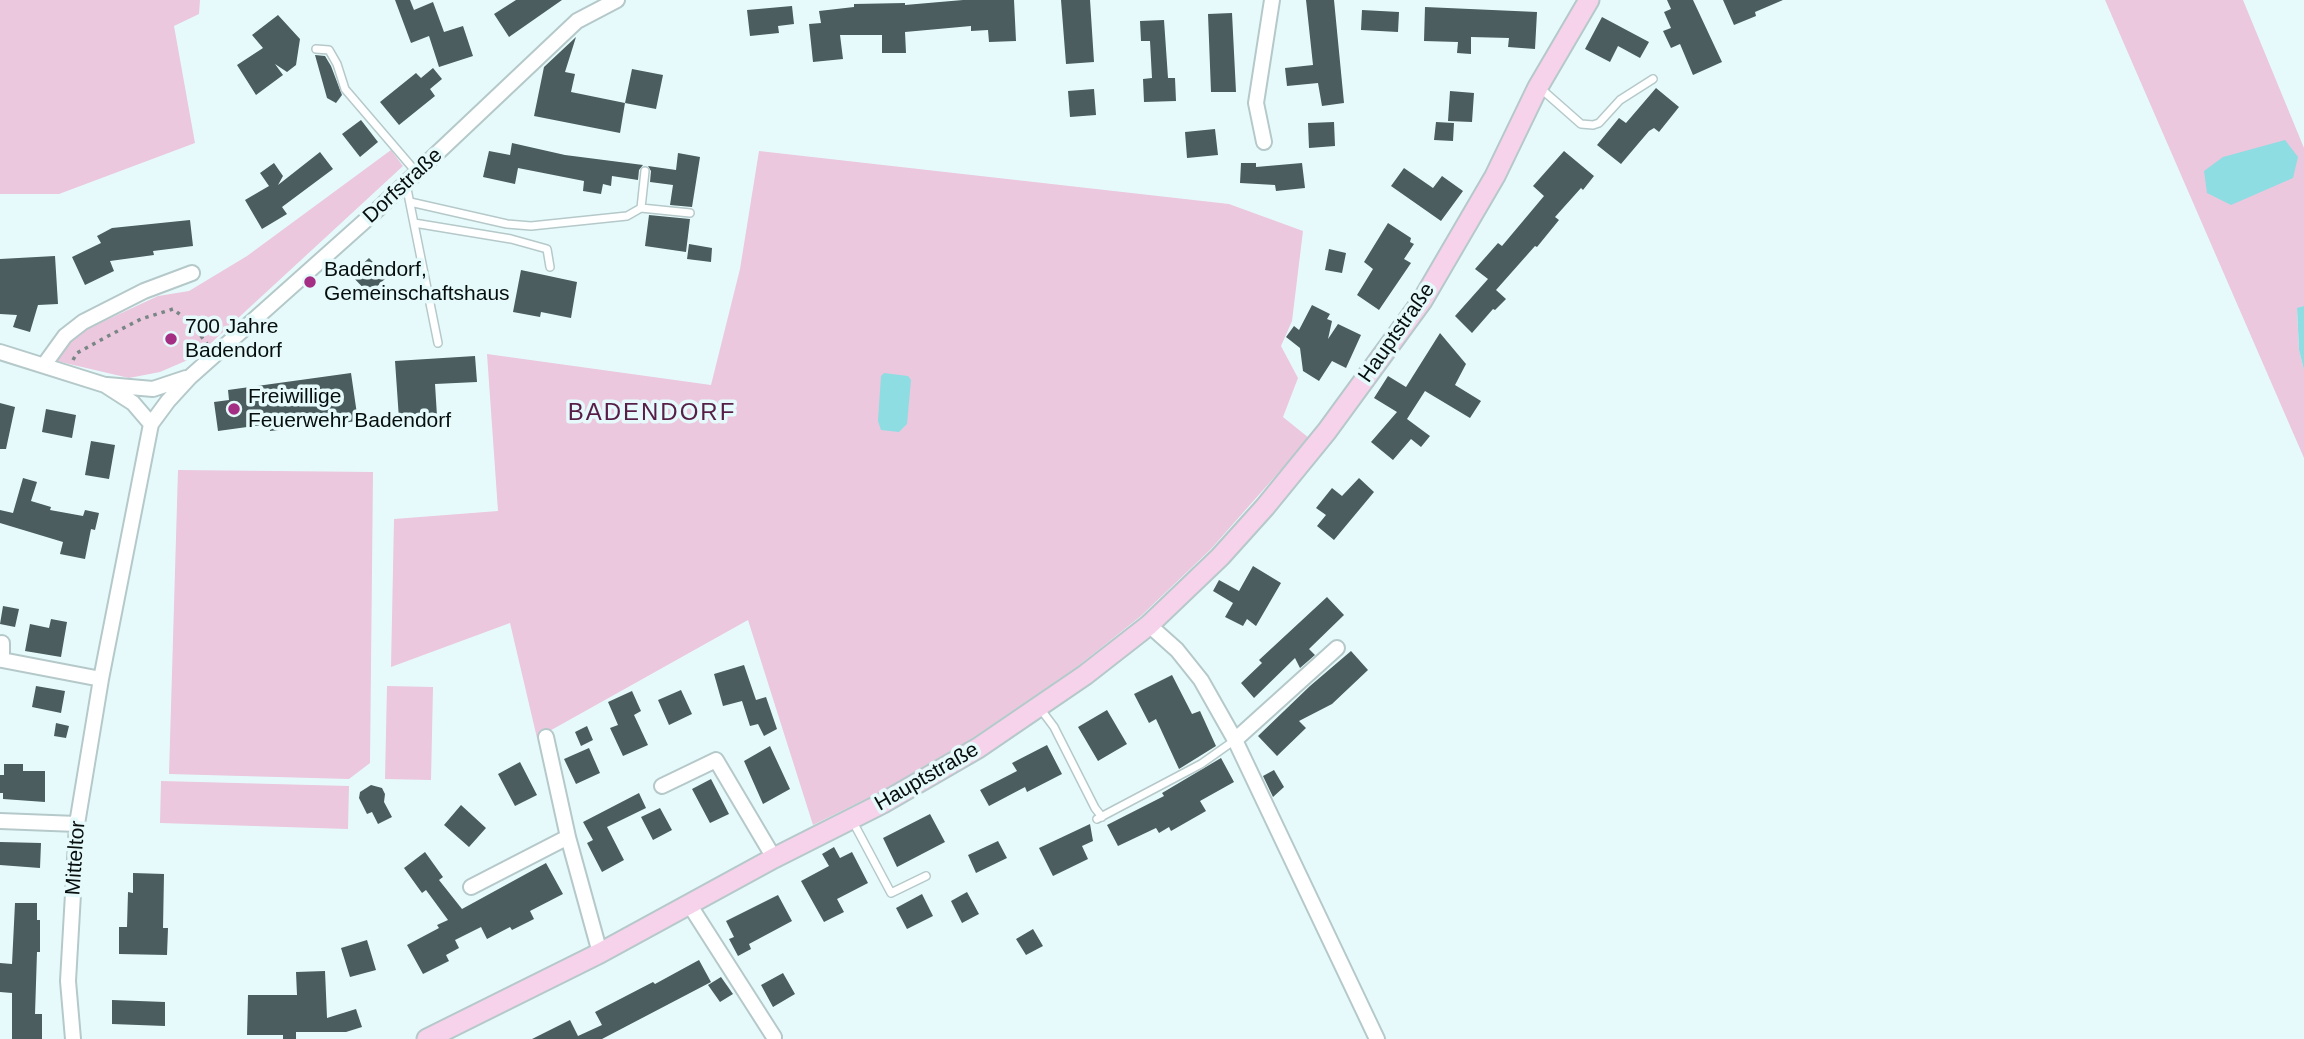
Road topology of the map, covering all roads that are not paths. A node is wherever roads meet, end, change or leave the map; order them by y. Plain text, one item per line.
1 (617, 0) edge
2 (1272, 0) edge
3 (1589, 0) edge
4 (316, 49) dead end
5 (1653, 79) dead end
6 (1538, 87) junction
7 (1264, 142) dead end
8 (645, 172) dead end
9 (412, 178) junction
10 (410, 202) junction
11 (641, 208) junction
12 (690, 213) dead end
13 (414, 223) junction
14 (550, 267) dead end
15 (192, 273) dead end
16 (438, 343) dead end
17 (0, 352) edge
18 (44, 365) junction
19 (190, 377) junction
20 (105, 385) junction
21 (151, 424) junction
22 (1149, 625) junction
23 (2, 643) edge
24 (1337, 648) dead end
25 (101, 679) junction
26 (1039, 706) junction
27 (546, 737) dead end
28 (1235, 740) junction
29 (662, 786) dead end
30 (852, 820) junction
31 (0, 821) edge
32 (77, 824) junction
33 (568, 837) junction
34 (774, 858) junction
35 (926, 876) dead end
36 (471, 887) dead end
37 (689, 904) junction
38 (600, 953) junction
39 (774, 1037) dead end
40 (73, 1039) edge
41 (427, 1039) edge
42 (1377, 1039) edge

1 - 9 street, Dorfstraße
2 - 7 street
3 - 6 main road, Hauptstraße
4 - 9 lane
5 - 6 lane
6 - 22 main road, Hauptstraße
8 - 11 lane
9 - 10 lane
9 - 19 street, Dorfstraße
10 - 11 lane
10 - 13 lane
11 - 12 lane
13 - 14 lane
13 - 16 lane
15 - 18 street
17 - 18 street, Dorfstraße
18 - 20 street, Dorfstraße
19 - 20 street, Dorfstraße
19 - 21 street, Dorfstraße
20 - 21 street, Dorfstraße
21 - 25 street, Mitteltor
22 - 26 main road, Hauptstraße
22 - 28 street
23 - 25 street
24 - 28 street
25 - 32 street, Mitteltor
26 - 28 lane
26 - 30 main road, Hauptstraße
27 - 33 street
28 - 42 street
29 - 34 street
30 - 34 main road, Hauptstraße
30 - 35 lane
31 - 32 street
32 - 40 street, Mitteltor
33 - 36 street
33 - 38 street
34 - 37 main road, Hauptstraße
37 - 38 main road, Hauptstraße
37 - 39 street
38 - 41 main road, Hauptstraße

